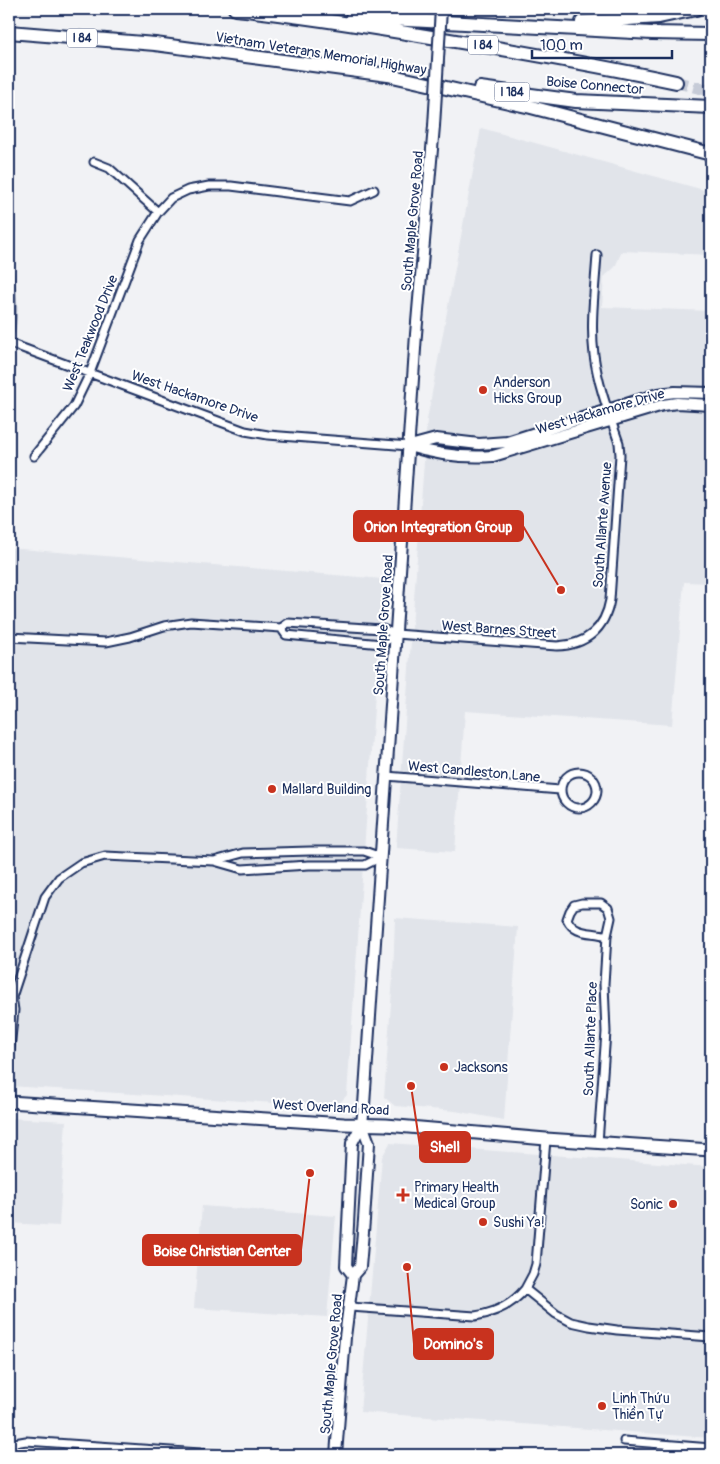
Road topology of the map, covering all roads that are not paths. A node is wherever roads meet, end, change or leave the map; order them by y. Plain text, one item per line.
1 (235, 9) edge
2 (441, 9) edge
3 (696, 9) edge
4 (289, 14) junction
5 (533, 26) junction
6 (9, 32) edge
7 (711, 34) edge
8 (388, 75) junction
9 (676, 82) tunnel mouth
10 (711, 107) edge
11 (711, 154) edge
12 (94, 162) dead end
13 (374, 190) dead end
14 (158, 212) junction
15 (597, 255) dead end
16 (9, 343) edge
17 (90, 373) junction
18 (711, 394) edge
19 (711, 405) edge
20 (608, 409) junction
21 (611, 420) junction
22 (409, 446) junction
23 (34, 456) dead end
24 (281, 628) junction
25 (597, 630) joint
26 (396, 634) junction
27 (9, 637) edge
28 (386, 776) junction
29 (560, 790) junction
30 (381, 857) junction
31 (214, 861) junction
32 (607, 936) junction
33 (10, 999) edge
34 (9, 1058) edge
35 (9, 1102) edge
36 (362, 1124) junction
37 (546, 1139) junction
38 (598, 1143) junction
39 (711, 1150) edge
40 (353, 1275) junction
41 (525, 1289) junction
42 (350, 1307) junction
43 (711, 1337) edge
44 (624, 1441) dead end
45 (9, 1444) edge
46 (99, 1446) junction
47 (711, 1448) edge
48 (98, 1455) edge
49 (229, 1455) edge
50 (336, 1455) edge

1 - 4 highway, I 84
2 - 22 main road, South Maple Grove Road, bridge
3 - 5 highway
4 - 5 highway
4 - 9 highway, I 84
5 - 7 highway
6 - 8 highway, Vietnam Veterans Memorial Highway / I 84
8 - 10 highway, Boise Connector / I 184
8 - 11 highway, Vietnam Veterans Memorial Highway / I 84
12 - 14 street
13 - 14 street, West Teakwood Drive
14 - 17 street, West Teakwood Drive
15 - 20 street
16 - 17 street, West Hackamore Drive
17 - 22 street, West Hackamore Drive
17 - 23 street, West Teakwood Drive
18 - 20 main road, West Hackamore Drive
19 - 21 main road, West Hackamore Drive
20 - 21 street
20 - 22 main road, West Hackamore Drive
21 - 22 main road, West Hackamore Drive
21 - 25 street, South Allante Avenue
22 - 26 main road, South Maple Grove Road
24 - 26 street, West Barnes Street
24 - 26 street
24 - 27 street
25 - 26 street, West Barnes Street
26 - 28 main road, South Maple Grove Road
28 - 29 street, West Candleston Lane
28 - 30 main road, South Maple Grove Road
29 - 29 street
30 - 31 street
30 - 31 street
30 - 36 main road, South Maple Grove Road
31 - 33 street
32 - 32 street, South Allante Place
32 - 38 street, South Allante Place
33 - 34 street
35 - 36 main road, West Overland Road
36 - 37 main road, West Overland Road
36 - 40 main road, South Maple Grove Road
36 - 40 main road, South Maple Grove Road
37 - 38 main road, West Overland Road
37 - 41 street
38 - 39 main road, West Overland Road
40 - 42 main road, South Maple Grove Road
41 - 42 street
41 - 43 street
42 - 50 main road, South Maple Grove Road
44 - 47 street
45 - 46 street
46 - 48 street
46 - 49 street

